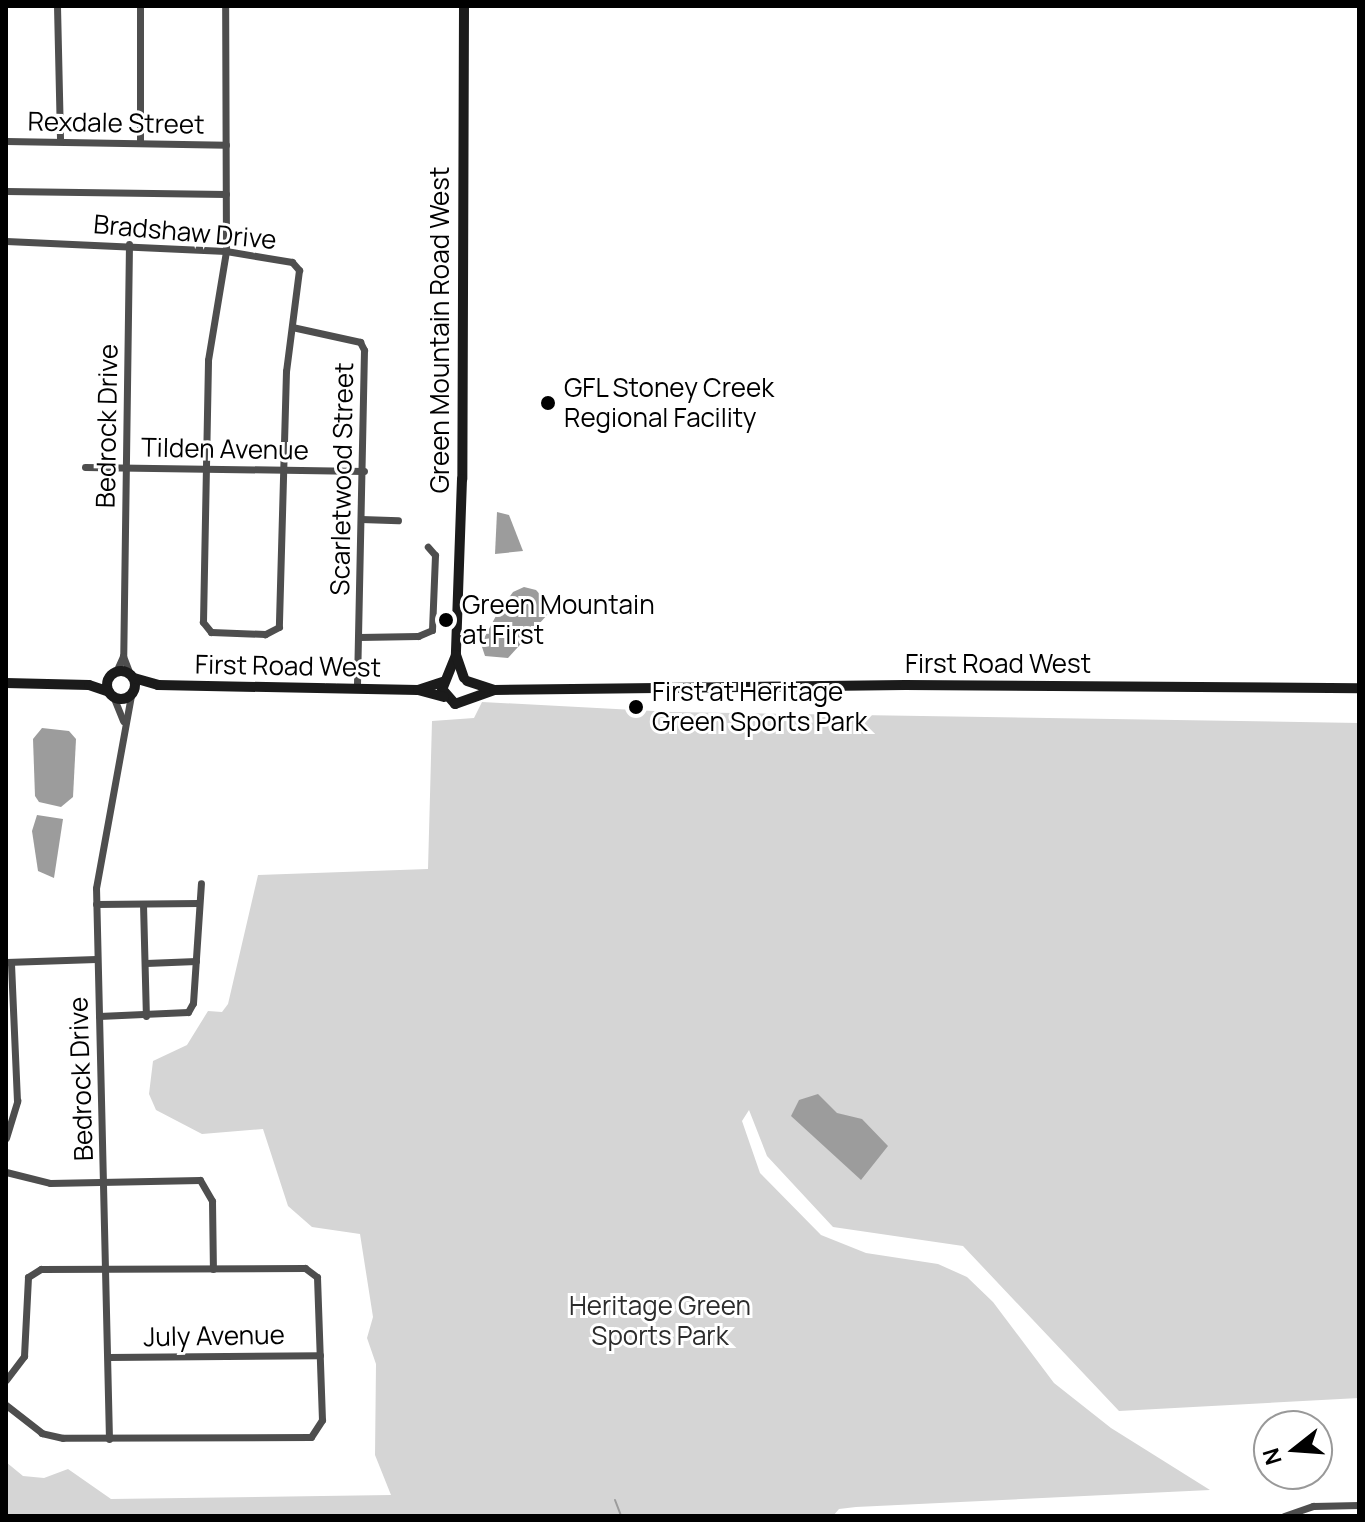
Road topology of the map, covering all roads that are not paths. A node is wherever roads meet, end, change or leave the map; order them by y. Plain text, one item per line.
1 (57, 6) edge
2 (140, 6) edge
3 (225, 6) edge
4 (464, 6) edge
5 (6, 141) edge
6 (60, 141) junction
7 (140, 142) junction
8 (226, 145) junction
9 (6, 191) edge
10 (226, 194) junction
11 (6, 241) edge
12 (129, 244) junction
13 (226, 251) junction
14 (292, 327) junction
15 (85, 467) dead end
16 (127, 468) junction
17 (204, 468) junction
18 (284, 469) junction
19 (364, 471) junction
20 (361, 519) junction
21 (398, 520) dead end
22 (428, 547) dead end
23 (359, 637) junction
24 (456, 655) junction
25 (123, 656) junction
26 (113, 675) junction
27 (132, 676) junction
28 (465, 679) junction
29 (446, 680) junction
30 (6, 683) edge
31 (89, 685) junction
32 (158, 685) junction
33 (1359, 688) edge
34 (357, 689) junction
35 (418, 690) junction
36 (494, 690) junction
37 (111, 694) junction
38 (132, 694) junction
39 (444, 697) junction
40 (466, 700) junction
41 (123, 721) junction
42 (201, 883) dead end
43 (199, 903) junction
44 (96, 904) junction
45 (143, 904) junction
46 (96, 959) junction
47 (196, 961) junction
48 (9, 962) edge
49 (146, 963) junction
50 (99, 1016) junction
51 (146, 1016) junction
52 (6, 1138) edge
53 (6, 1172) edge
54 (105, 1180) junction
55 (107, 1269) junction
56 (213, 1269) junction
57 (320, 1355) junction
58 (108, 1357) junction
59 (6, 1380) edge
60 (6, 1405) edge
61 (109, 1439) junction
62 (1359, 1505) edge
63 (1284, 1516) edge

1 - 6 street
2 - 7 street
3 - 8 street
4 - 24 street, Green Mountain Road West
5 - 6 street, Rexdale Street
6 - 7 street, Rexdale Street
7 - 8 street, Rexdale Street
8 - 10 street
9 - 10 street
10 - 13 street
11 - 12 street, Bradshaw Drive
12 - 13 street, Bradshaw Drive
12 - 16 street, Bedrock Drive
13 - 14 street, Bradshaw Drive
13 - 17 street
14 - 18 street, Bradshaw Drive
14 - 19 street, Scarletwood Street
15 - 16 street, Tilden Avenue
16 - 17 street, Tilden Avenue
16 - 25 street, Bedrock Drive
17 - 18 street, Tilden Avenue
17 - 18 street, Bradshaw Drive
18 - 19 street, Tilden Avenue
19 - 20 street, Scarletwood Street
20 - 21 street
20 - 23 street, Scarletwood Street
22 - 23 street
23 - 34 street, Scarletwood Street
24 - 28 street, Green Mountain Road West
24 - 29 street, Green Mountain Road West
25 - 26 street, Bedrock Drive
25 - 27 street, Bedrock Drive
26 - 27 street, First Road West
26 - 31 street, First Road West
26 - 37 street
27 - 32 street, First Road West
27 - 38 street
28 - 29 street, First Road West
28 - 36 street, First Road West
28 - 40 street
29 - 35 street, First Road West
29 - 39 street, Green Mountain Road West
30 - 31 street, First Road West
31 - 37 street, First Road West
32 - 34 street, First Road West
32 - 38 street, First Road West
33 - 36 street, First Road West
34 - 35 street, First Road West
35 - 39 street, First Road West
36 - 40 street, First Road West
37 - 38 street, First Road West
37 - 41 street, Bedrock Drive
38 - 41 street, Bedrock Drive
39 - 40 street, First Road West
41 - 44 street, Bedrock Drive
42 - 43 street
43 - 45 street
43 - 47 street
44 - 45 street
44 - 46 street, Bedrock Drive
45 - 49 street
46 - 48 street
46 - 50 street, Bedrock Drive
47 - 49 street
47 - 51 street
48 - 52 street
49 - 51 street
50 - 51 street
50 - 54 street, Bedrock Drive
53 - 54 street
54 - 55 street, Bedrock Drive
54 - 56 street
55 - 56 street
55 - 58 street, Bedrock Drive
55 - 59 street
56 - 57 street
57 - 58 street, July Avenue
57 - 61 street
58 - 61 street, Bedrock Drive
60 - 61 street
62 - 63 street

